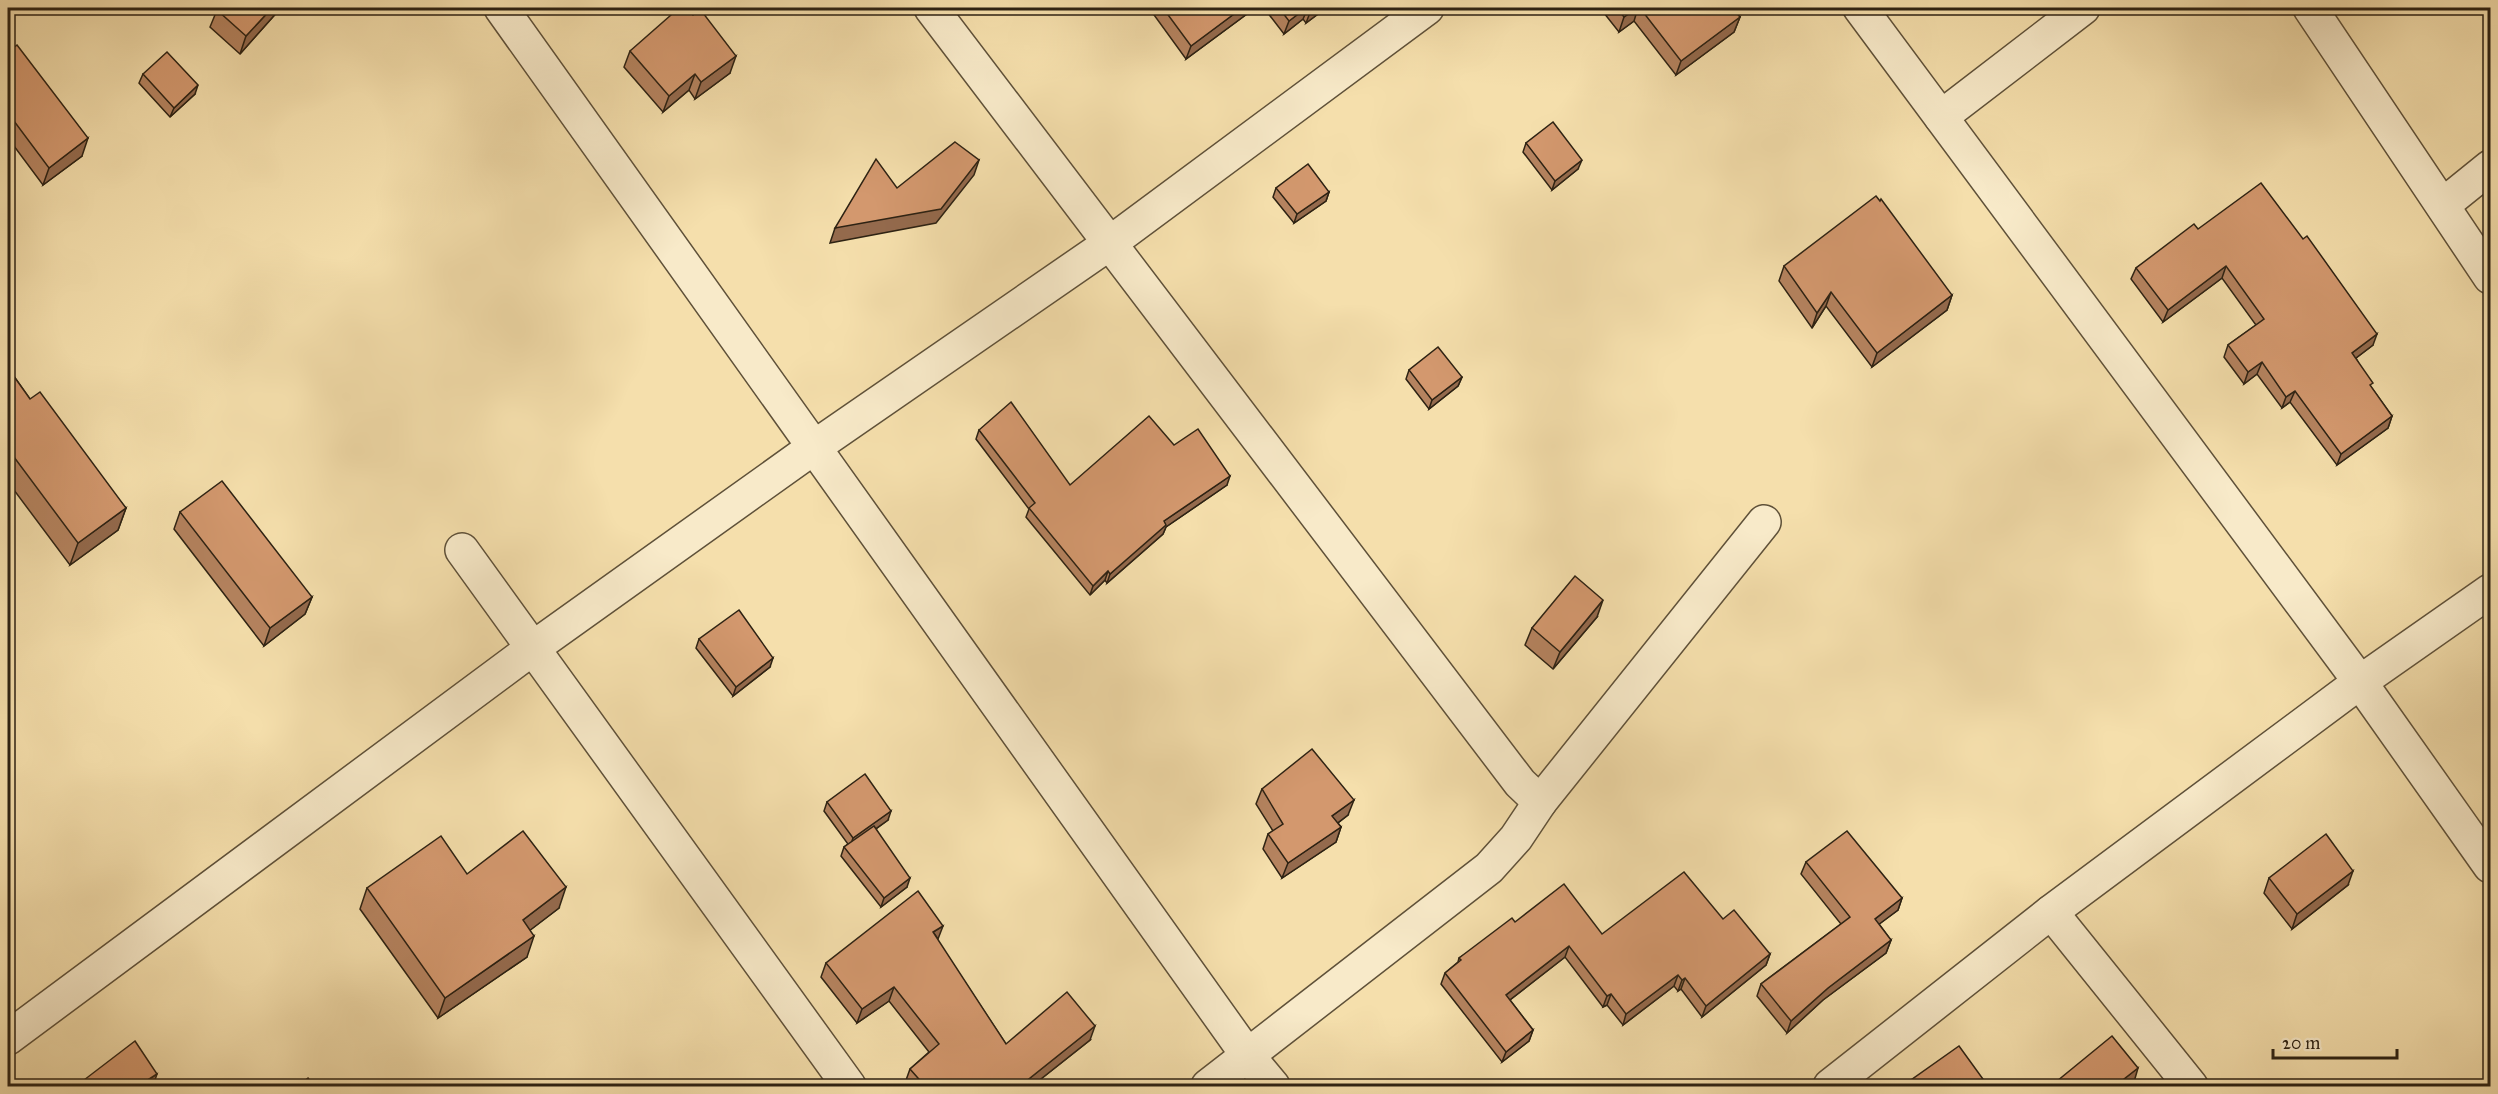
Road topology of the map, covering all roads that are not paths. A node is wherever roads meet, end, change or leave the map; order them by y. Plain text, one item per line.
1 (501, 8) edge
2 (931, 8) edge
3 (1427, 8) edge
4 (1860, 8) edge
5 (2083, 8) edge
6 (2310, 8) edge
7 (1941, 117) junction
8 (2490, 166) edge
9 (2443, 205) junction
10 (1110, 243) junction
11 (2490, 278) edge
12 (813, 448) junction
13 (1764, 522) dead end
14 (462, 550) dead end
15 (2490, 591) edge
16 (533, 648) junction
17 (2360, 682) junction
18 (1540, 802) junction
19 (2490, 866) edge
20 (2051, 912) junction
21 (8, 1038) edge
22 (1248, 1056) junction
23 (849, 1086) edge
24 (1208, 1086) edge
25 (1273, 1086) edge
26 (1830, 1086) edge
27 (2191, 1086) edge

1 - 12 street
2 - 10 street
3 - 10 street
4 - 7 street
5 - 7 street
6 - 9 street
7 - 17 street
8 - 9 street
9 - 11 street
10 - 12 street
10 - 18 street
12 - 16 street
12 - 22 street
13 - 18 street
14 - 16 street
15 - 17 street
16 - 21 street
16 - 23 street
17 - 19 street
17 - 20 street
18 - 22 street
20 - 26 street
20 - 27 street
22 - 24 street
22 - 25 street

